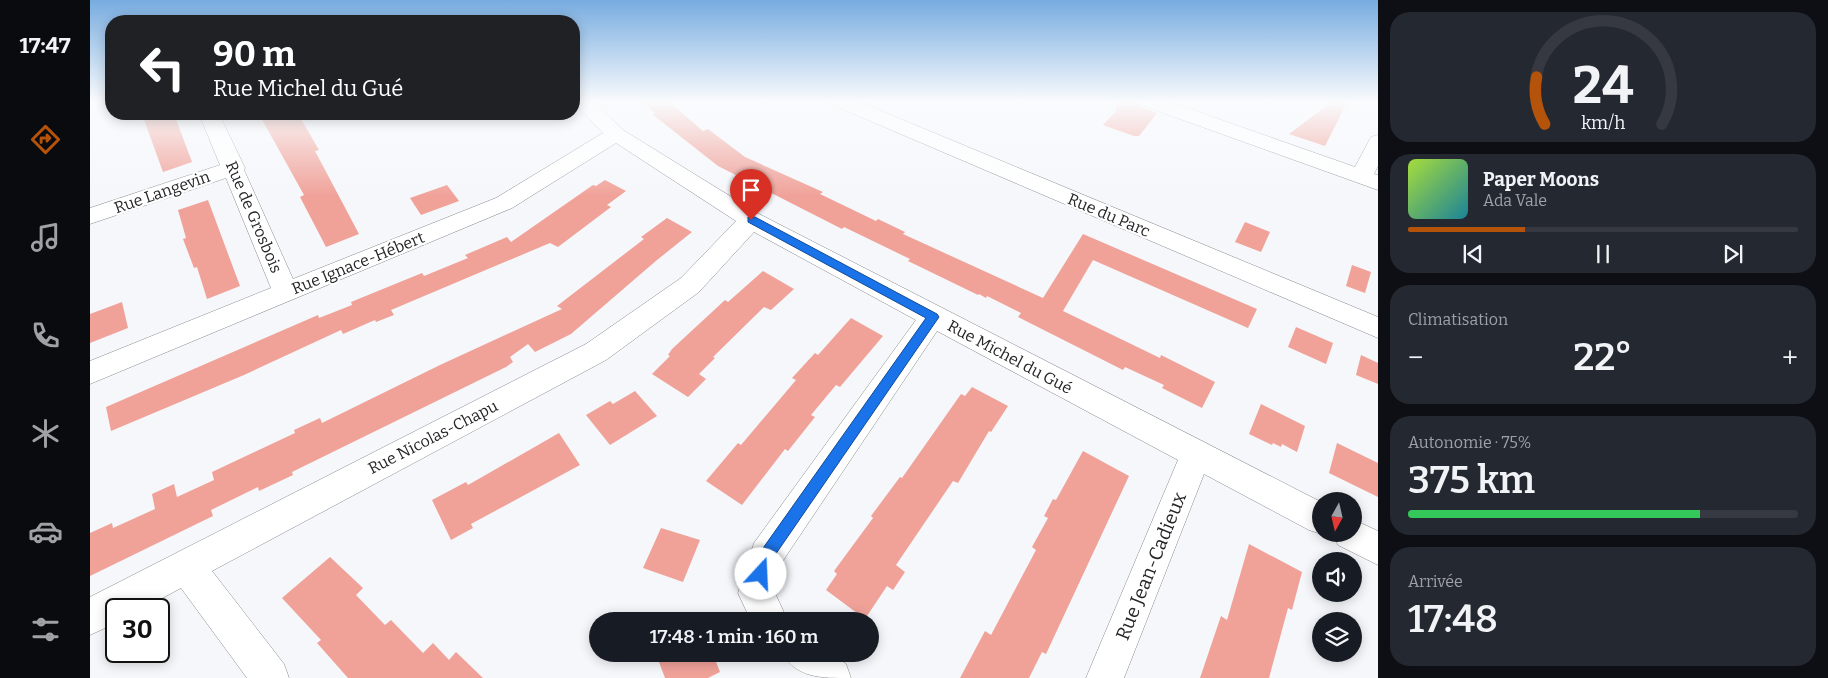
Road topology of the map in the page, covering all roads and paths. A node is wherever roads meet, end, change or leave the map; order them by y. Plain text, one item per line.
1 (218, 133) edge
2 (915, 133) edge
3 (1238, 133) edge
4 (616, 134) joint
5 (1378, 141) edge
6 (234, 168) junction
7 (1370, 180) edge
8 (90, 216) edge
9 (751, 220) junction
10 (286, 293) junction
11 (933, 317) junction
12 (1378, 328) edge
13 (90, 373) edge
14 (1196, 454) junction
15 (1312, 514) edge
16 (1362, 540) edge
17 (1378, 548) edge
18 (187, 567) junction
19 (766, 612) edge
20 (90, 618) edge
21 (812, 662) edge
22 (270, 678) edge
23 (832, 678) edge
24 (1105, 678) edge

1 - 6 street, Rue de Grosbois
2 - 12 street, Rue du Parc
3 - 7 street
4 - 9 street, Rue Michel du Gué
4 - 10 street, Rue Ignace-Hébert
5 - 7 street
6 - 8 street, Rue Langevin
6 - 10 street, Rue de Grosbois
9 - 11 street, Rue Michel du Gué
9 - 18 street, Rue Nicolas-Chapu
10 - 13 street, Rue Ignace-Hébert
11 - 14 street, Rue Michel du Gué
11 - 19 street
14 - 15 street, Rue Michel du Gué
14 - 24 street, Rue Jean-Cadieux
16 - 17 street
18 - 20 street, Rue Nicolas-Chapu
18 - 22 street
21 - 23 street

